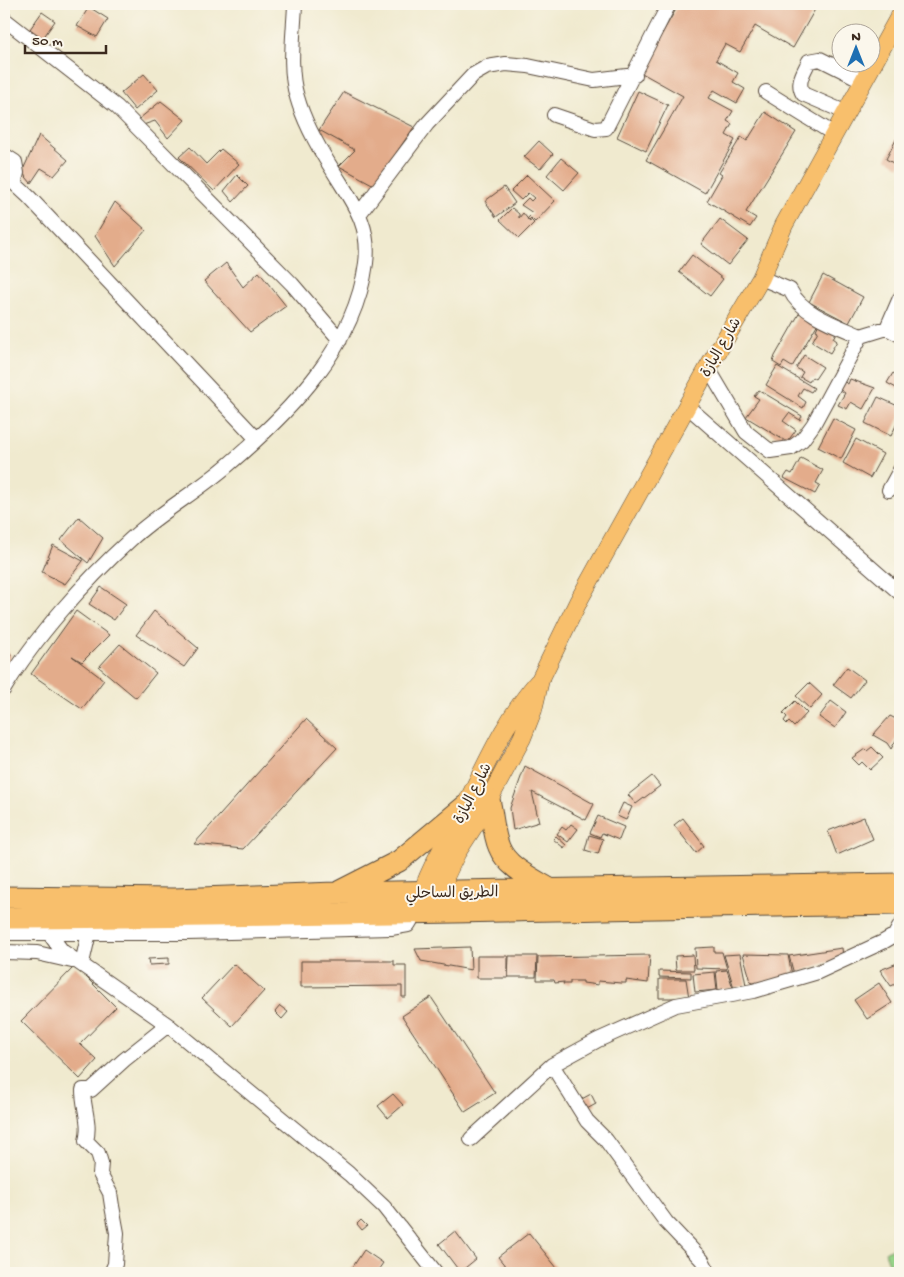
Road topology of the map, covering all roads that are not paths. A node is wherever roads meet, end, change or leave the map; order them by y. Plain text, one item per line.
1 (296, 4) edge
2 (669, 4) edge
3 (900, 15) edge
4 (4, 19) edge
5 (635, 75) junction
6 (864, 81) junction
7 (766, 92) dead end
8 (847, 113) junction
9 (554, 115) dead end
10 (834, 134) junction
11 (4, 155) edge
12 (360, 213) junction
13 (761, 278) junction
14 (900, 298) edge
15 (887, 328) junction
16 (900, 335) edge
17 (861, 336) junction
18 (340, 340) junction
19 (708, 368) junction
20 (687, 406) junction
21 (256, 438) junction
22 (900, 470) edge
23 (889, 490) dead end
24 (900, 593) edge
25 (540, 680) junction
26 (4, 689) edge
27 (490, 800) junction
28 (465, 806) junction
29 (900, 884) edge
30 (554, 891) junction
31 (335, 894) junction
32 (4, 897) edge
33 (429, 902) junction
34 (900, 904) edge
35 (4, 918) edge
36 (900, 926) edge
37 (4, 933) edge
38 (49, 933) junction
39 (89, 933) junction
40 (4, 952) edge
41 (82, 963) junction
42 (168, 1026) junction
43 (552, 1065) junction
44 (471, 1139) dead end
45 (111, 1273) edge
46 (436, 1273) edge
47 (709, 1273) edge

1 - 12 street
2 - 5 street
3 - 6 main road, شارع البازة
4 - 18 street
5 - 9 street
5 - 12 street
6 - 8 main road, شارع البازة
6 - 8 street
7 - 10 street
8 - 10 main road, شارع البازة
10 - 13 main road, شارع البازة
11 - 21 street
12 - 18 street
13 - 17 street
13 - 19 main road, شارع البازة
14 - 15 street
15 - 16 street
15 - 17 street
17 - 19 street
18 - 21 street
19 - 20 main road, شارع البازة
20 - 24 street
20 - 25 main road, شارع البازة
21 - 26 street
22 - 23 street
25 - 27 main road, شارع البازة
25 - 28 main road, شارع البازة
27 - 30 highway
27 - 33 main road, شارع البازة
28 - 31 highway
28 - 33 main road, شارع البازة
29 - 30 highway, الطريق الساحلي
30 - 33 highway, الطريق الساحلي
31 - 32 highway, الطريق الساحلي
31 - 33 highway, الطريق الساحلي
33 - 34 highway, الطريق الساحلي
33 - 35 highway, الطريق الساحلي
33 - 39 street
36 - 43 street
37 - 38 street
38 - 39 street
38 - 41 street
39 - 41 street
40 - 41 street
41 - 42 street
42 - 45 street
42 - 46 street
43 - 44 street
43 - 47 street

